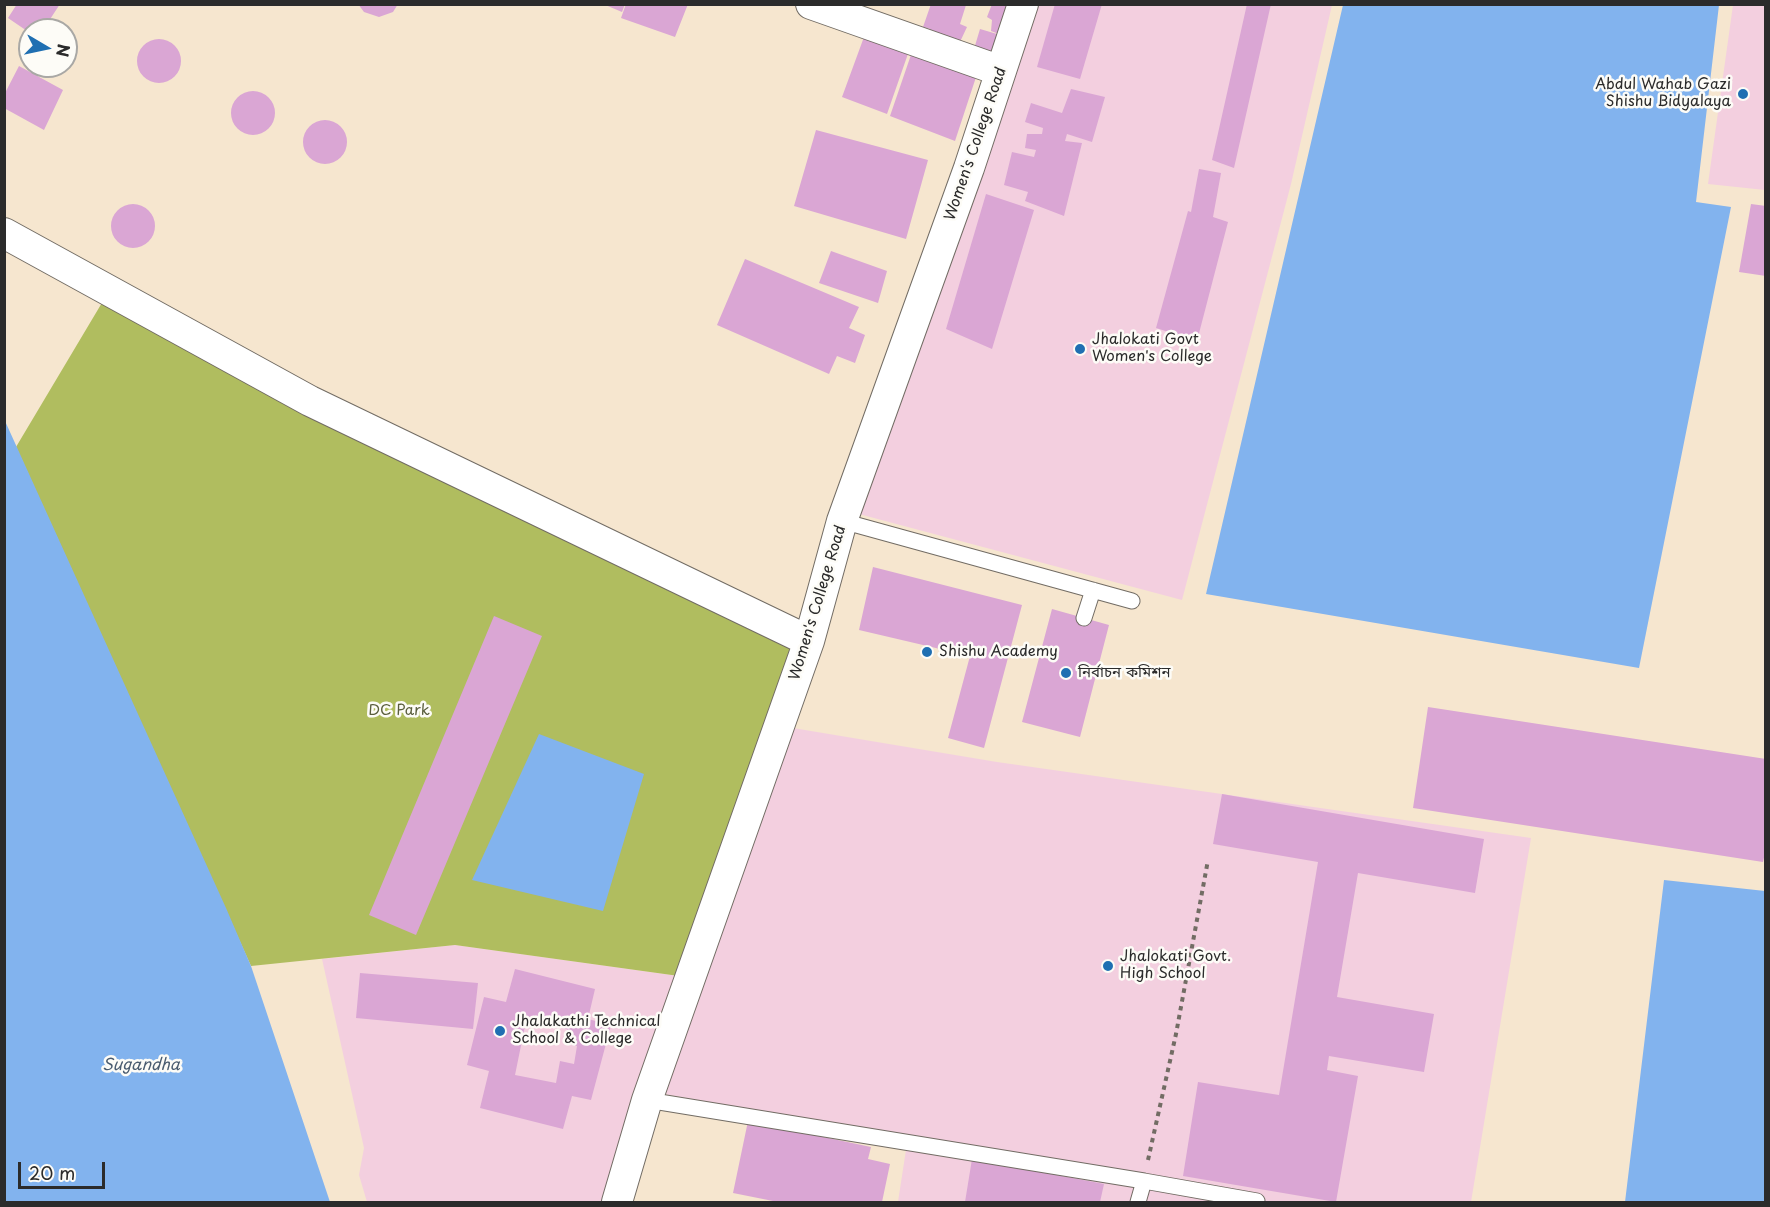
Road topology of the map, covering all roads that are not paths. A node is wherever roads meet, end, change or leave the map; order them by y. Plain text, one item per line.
1 (811, 4) edge
2 (1023, 4) edge
3 (1001, 70) junction
4 (4, 233) edge
5 (842, 521) junction
6 (1093, 590) junction
7 (1132, 601) dead end
8 (1084, 618) dead end
9 (809, 641) junction
10 (647, 1100) junction
11 (1144, 1181) junction
12 (1257, 1201) dead end
13 (617, 1203) edge
14 (1138, 1203) edge

1 - 3 street
2 - 3 street, Women's College Road
3 - 5 street, Women's College Road
4 - 9 street
5 - 6 lane
5 - 9 street, Women's College Road
6 - 7 lane
6 - 8 lane
9 - 10 street, Women's College Road
10 - 11 lane
10 - 13 street, Women's College Road
11 - 12 lane
11 - 14 lane

